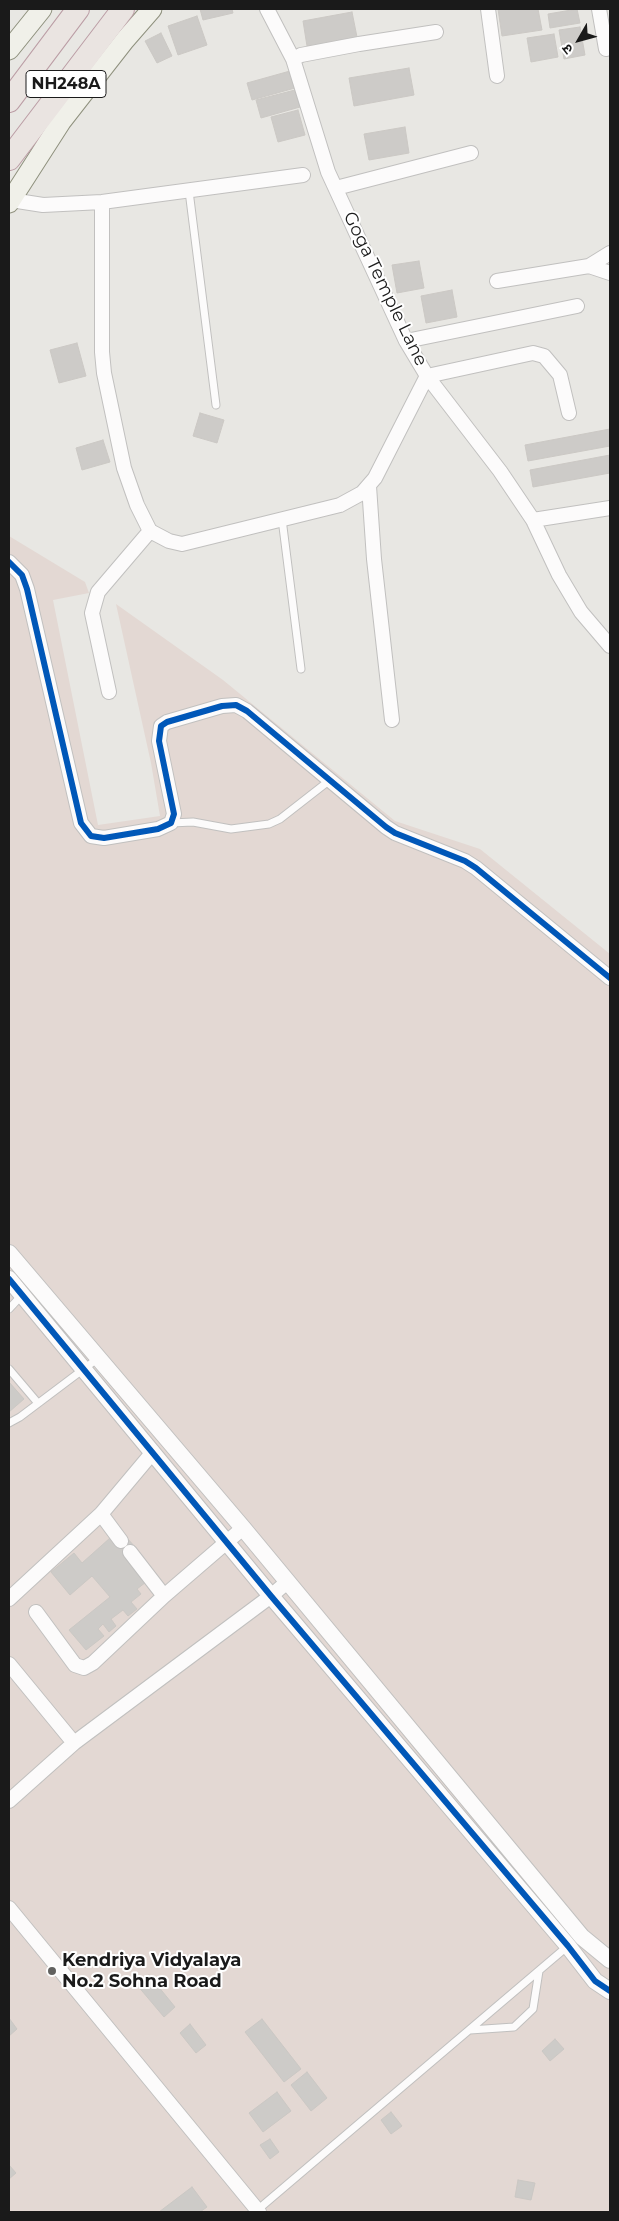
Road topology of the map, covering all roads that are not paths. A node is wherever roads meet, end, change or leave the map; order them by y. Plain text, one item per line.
1 (42, 9) edge
2 (78, 9) edge
3 (124, 9) edge
4 (152, 9) edge
5 (268, 9) edge
6 (488, 9) edge
7 (599, 9) edge
8 (436, 32) dead end
9 (610, 48) edge
10 (9, 50) edge
11 (292, 59) junction
12 (497, 76) dead end
13 (9, 101) edge
14 (471, 153) dead end
15 (9, 160) edge
16 (303, 175) dead end
17 (336, 188) junction
18 (189, 191) junction
19 (10, 202) edge
20 (102, 202) junction
21 (610, 253) edge
22 (589, 266) junction
23 (610, 273) edge
24 (497, 281) dead end
25 (577, 306) dead end
26 (406, 341) junction
27 (427, 376) junction
28 (216, 405) dead end
29 (570, 413) dead end
30 (369, 486) junction
31 (610, 508) edge
32 (282, 519) junction
33 (533, 520) junction
34 (150, 531) junction
35 (9, 562) edge
36 (610, 646) edge
37 (301, 669) dead end
38 (109, 692) dead end
39 (392, 720) dead end
40 (330, 780) junction
41 (170, 823) junction
42 (610, 978) edge
43 (9, 1253) edge
44 (9, 1279) edge
45 (22, 1295) junction
46 (9, 1309) edge
47 (97, 1359) junction
48 (9, 1369) edge
49 (82, 1370) junction
50 (37, 1402) junction
51 (9, 1423) edge
52 (153, 1452) junction
53 (101, 1514) junction
54 (243, 1528) junction
55 (227, 1540) junction
56 (121, 1541) dead end
57 (130, 1552) dead end
58 (286, 1583) junction
59 (164, 1596) junction
60 (271, 1596) junction
61 (9, 1599) edge
62 (36, 1612) dead end
63 (9, 1664) edge
64 (74, 1743) junction
65 (9, 1802) edge
66 (9, 1908) edge
67 (575, 1941) junction
68 (610, 1960) edge
69 (539, 1971) junction
70 (610, 1991) edge
71 (470, 2030) junction
72 (257, 2212) edge

1 - 10 main road
2 - 13 highway, NH248A
3 - 15 highway, NH248A
4 - 19 main road
5 - 11 street, Goga Temple Lane
6 - 12 street
7 - 9 street
8 - 11 street
11 - 17 street, Goga Temple Lane
14 - 17 street
16 - 18 street
17 - 26 street, Goga Temple Lane
18 - 20 street
18 - 28 lane
19 - 20 street
20 - 34 street
21 - 22 street
22 - 23 street
22 - 24 street
25 - 26 street
26 - 27 street, Goga Temple Lane
27 - 29 street
27 - 30 street
27 - 33 street, Goga Temple Lane
30 - 32 street
30 - 39 street
31 - 33 street
32 - 34 street
32 - 37 lane
33 - 36 street, Goga Temple Lane
34 - 38 street
35 - 41 street
40 - 41 lane
40 - 41 street
40 - 42 street
43 - 47 street
44 - 45 street
45 - 46 lane
45 - 49 street
47 - 49 lane
47 - 54 street
48 - 50 lane
49 - 50 lane
49 - 52 street
50 - 51 lane
52 - 53 street
52 - 55 street
53 - 56 street
53 - 61 street
54 - 55 street
54 - 58 street
55 - 59 street
55 - 60 street
57 - 59 street
58 - 60 street
58 - 67 street
59 - 62 street
60 - 64 street
60 - 67 street
63 - 64 street
64 - 65 street
66 - 72 street
67 - 68 street
67 - 69 lane
67 - 70 street
69 - 71 lane
69 - 71 lane
71 - 72 lane

